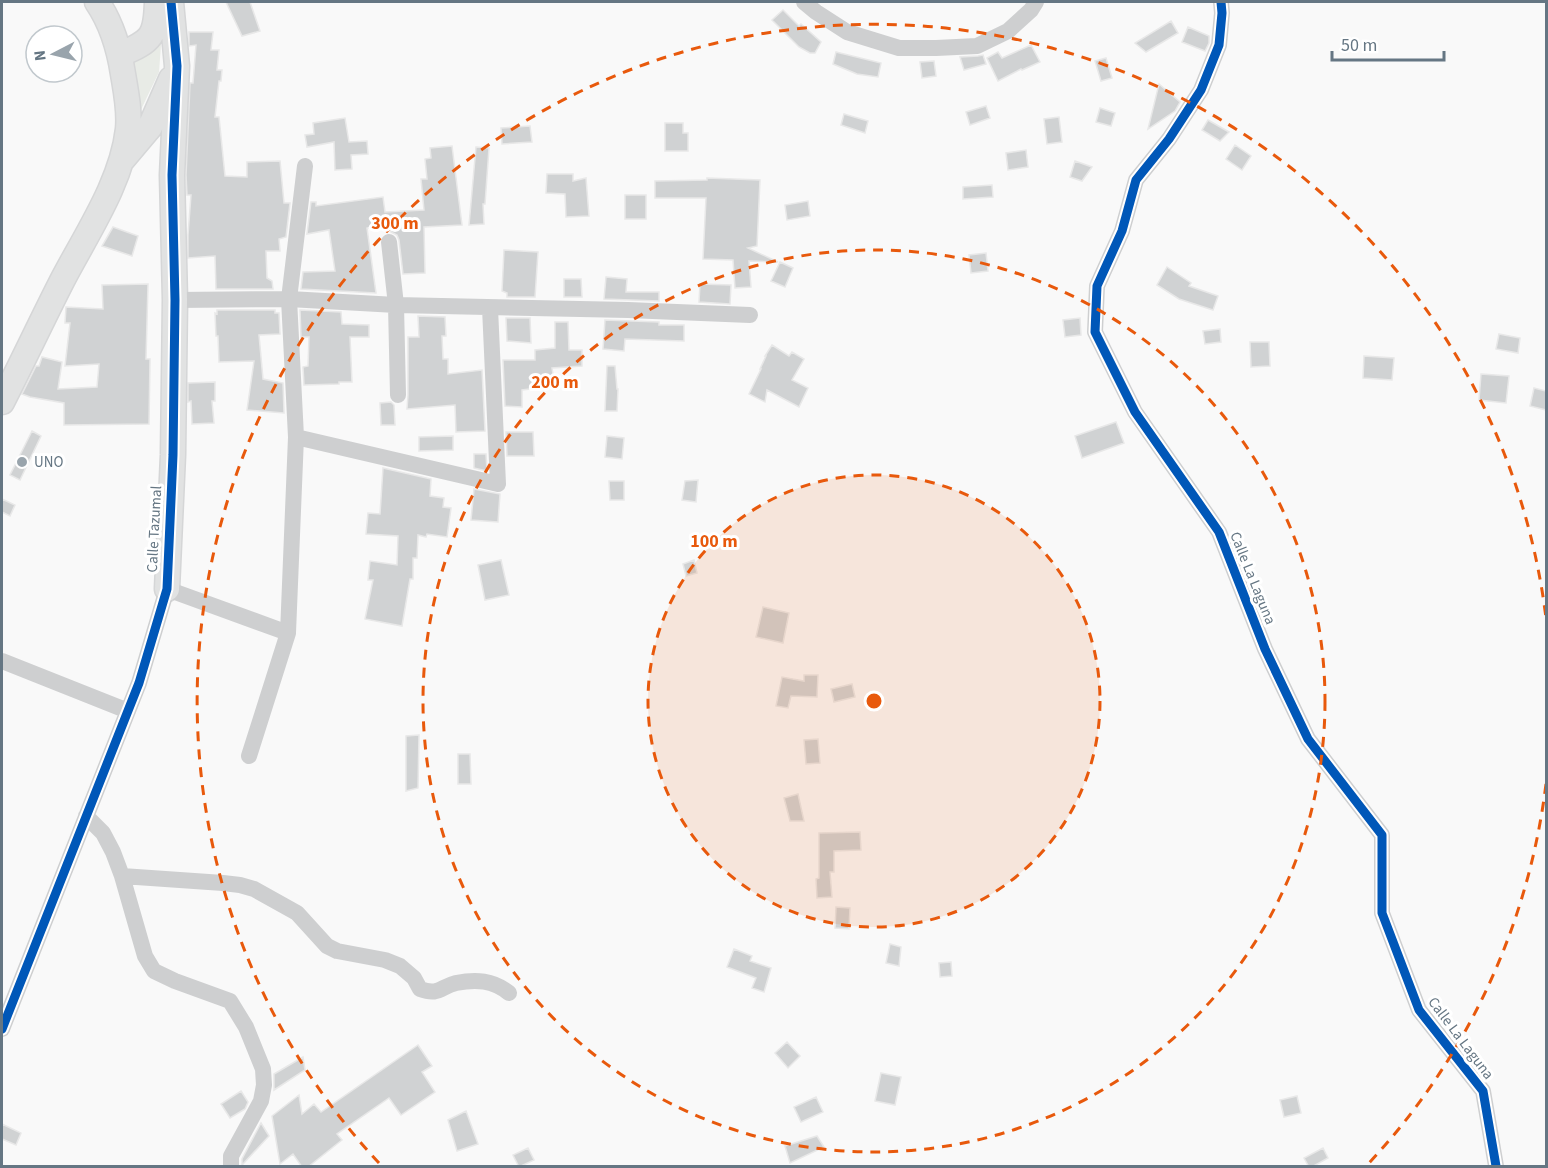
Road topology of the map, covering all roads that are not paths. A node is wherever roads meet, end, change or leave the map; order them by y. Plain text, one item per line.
1 (97, 2) edge
2 (157, 2) edge
3 (171, 2) edge
4 (804, 2) edge
5 (1036, 2) edge
6 (1221, 2) edge
7 (121, 54) junction
8 (177, 66) junction
9 (121, 161) junction
10 (305, 166) dead end
11 (389, 242) dead end
12 (289, 299) junction
13 (175, 300) junction
14 (396, 305) junction
15 (490, 308) junction
16 (750, 315) dead end
17 (398, 395) dead end
18 (2, 402) edge
19 (296, 437) junction
20 (167, 589) junction
21 (288, 633) junction
22 (2, 661) edge
23 (128, 711) junction
24 (249, 756) dead end
25 (86, 816) junction
26 (122, 876) junction
27 (509, 993) dead end
28 (4, 1010) edge
29 (2, 1029) edge
30 (231, 1167) edge
31 (1496, 1167) edge

1 - 7 main road
2 - 7 main road
3 - 8 main road, Calle Tazumal
4 - 5 street
6 - 31 street, Calle La Laguna
7 - 9 main road
8 - 9 main road
8 - 13 main road, Calle Tazumal
9 - 18 main road
10 - 12 street
11 - 14 street
12 - 13 street
12 - 14 street
12 - 19 street
13 - 20 main road, Calle Tazumal
14 - 15 street
14 - 17 street
15 - 16 street
15 - 19 street
19 - 21 street
20 - 21 street
20 - 23 street, Calle Tazumal
21 - 24 street
22 - 23 street
23 - 25 street, Calle Tazumal
25 - 26 street
25 - 28 street, Calle Tazumal
26 - 27 street
26 - 30 street
28 - 29 street, Calle Tazumal

